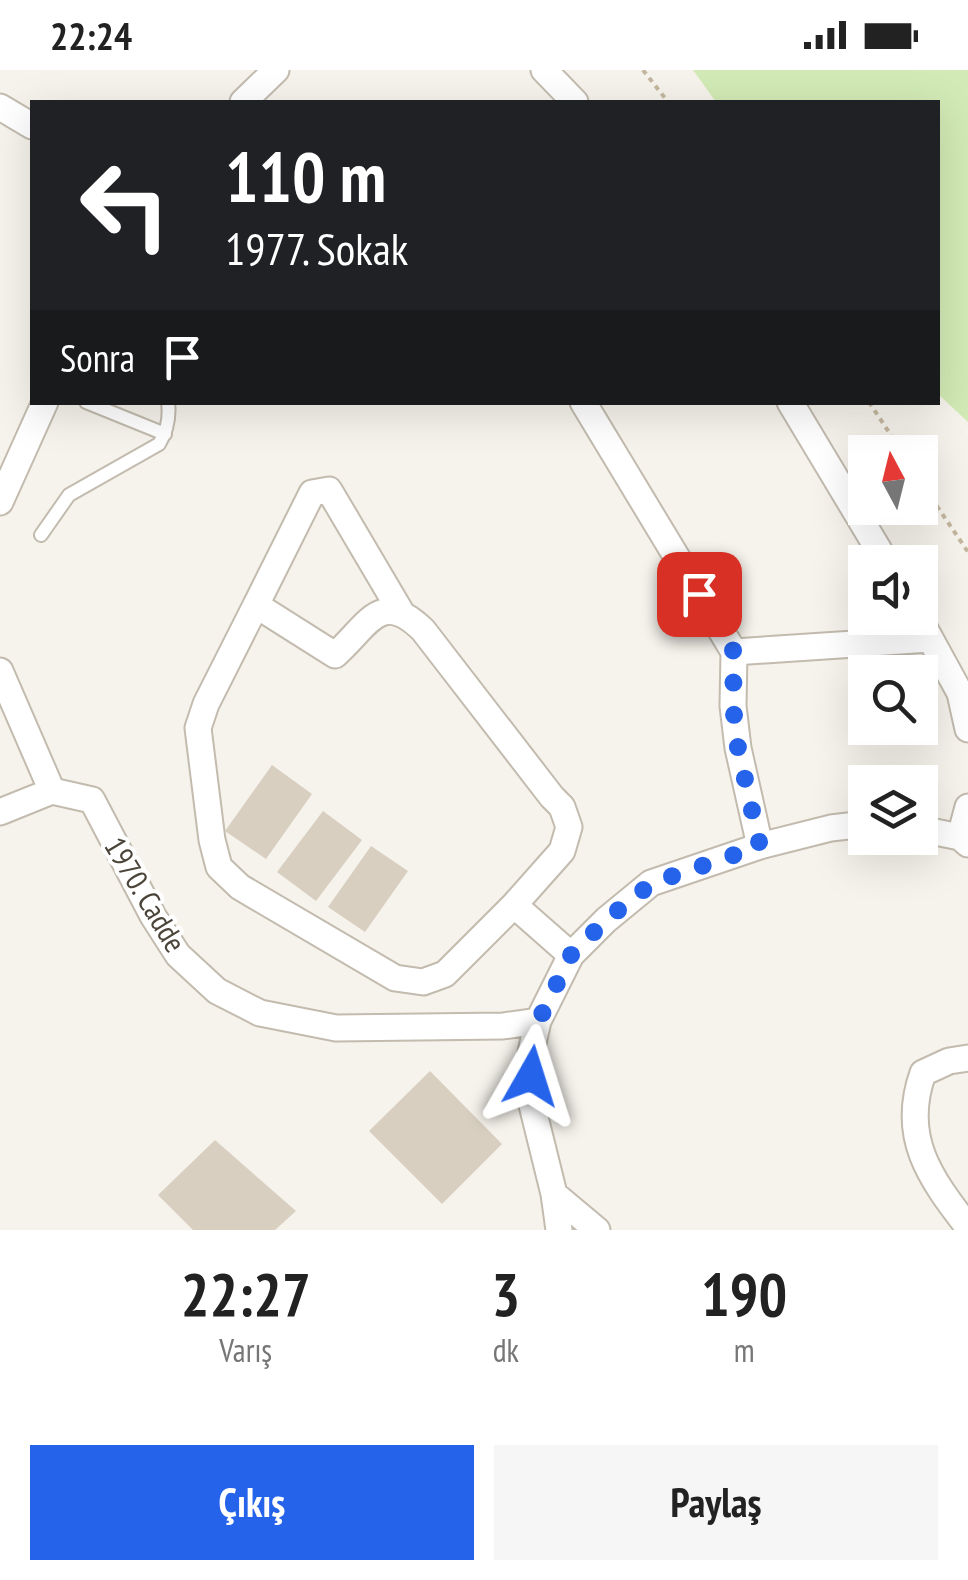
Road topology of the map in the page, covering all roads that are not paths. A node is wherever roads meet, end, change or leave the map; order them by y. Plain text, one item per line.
1 (276, 70) edge
2 (544, 70) edge
3 (245, 100) edge
4 (574, 100) edge
5 (0, 107) edge
6 (30, 125) edge
7 (44, 405) edge
8 (93, 405) edge
9 (168, 405) edge
10 (585, 405) edge
11 (792, 405) edge
12 (165, 434) junction
13 (0, 502) edge
14 (41, 535) dead end
15 (876, 545) edge
16 (256, 605) junction
17 (401, 612) junction
18 (869, 635) edge
19 (928, 635) edge
20 (734, 652) junction
21 (0, 672) edge
22 (968, 729) edge
23 (52, 792) junction
24 (968, 807) edge
25 (0, 812) edge
26 (848, 826) edge
27 (938, 834) edge
28 (964, 840) edge
29 (760, 846) junction
30 (514, 905) junction
31 (571, 955) junction
32 (538, 1022) junction
33 (968, 1058) edge
34 (554, 1194) junction
35 (968, 1227) edge
36 (558, 1230) edge
37 (597, 1230) edge

1 - 3 street
2 - 4 street
5 - 6 street
7 - 13 street
8 - 12 lane
9 - 12 lane
10 - 20 street
11 - 15 street
12 - 14 lane
16 - 17 street
16 - 17 street
16 - 30 street
17 - 30 street
18 - 20 street
19 - 22 street
20 - 29 street
21 - 23 street
23 - 25 street
23 - 32 street, 1970. Cadde
24 - 28 street
26 - 29 street
27 - 28 street
29 - 31 street
30 - 31 street
31 - 32 street
32 - 34 street
33 - 35 street
34 - 36 street
34 - 37 street

